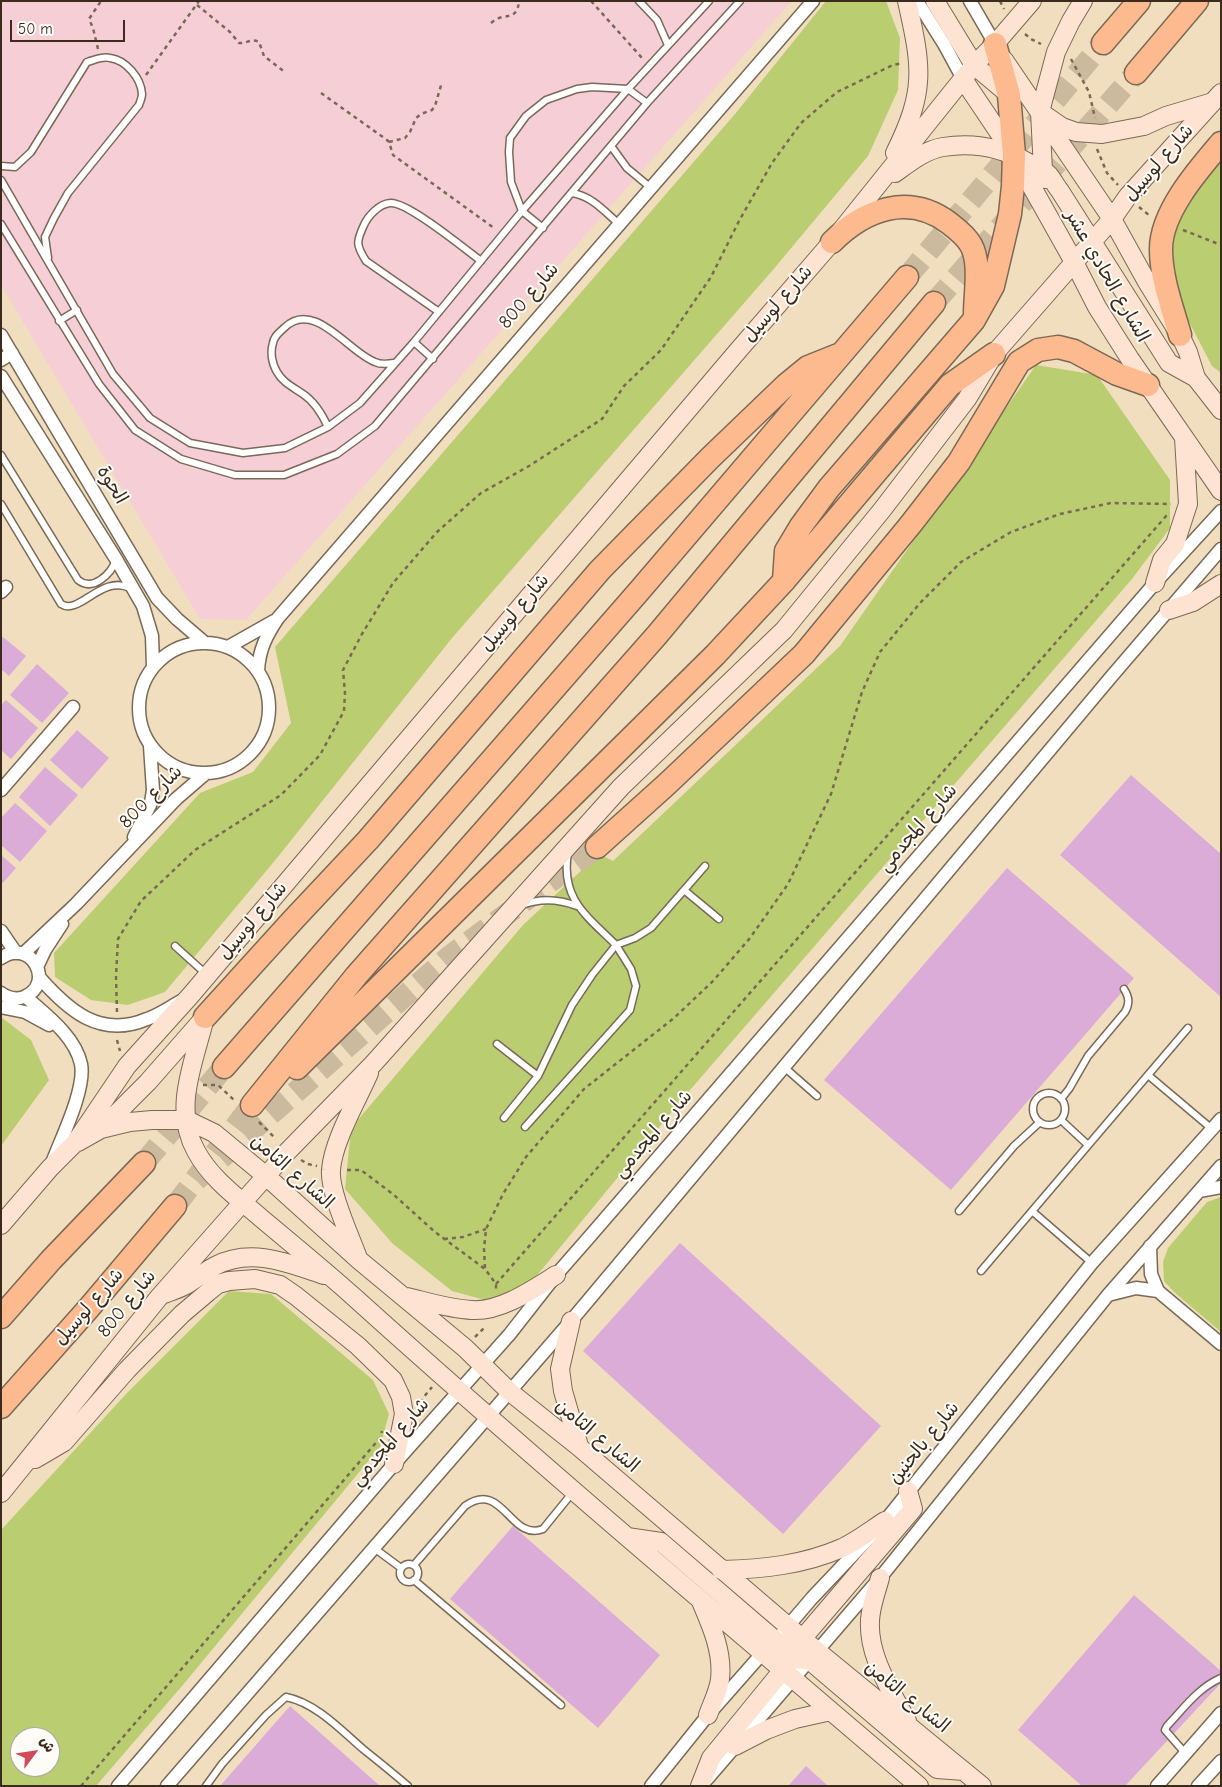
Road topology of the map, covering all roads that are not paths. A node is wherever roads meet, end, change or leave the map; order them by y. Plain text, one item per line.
1 (639, 1) edge
2 (709, 1) edge
3 (740, 1) edge
4 (812, 1) edge
5 (907, 1) edge
6 (917, 1) edge
7 (935, 1) edge
8 (970, 1) edge
9 (1032, 1) edge
10 (1083, 1) edge
11 (1139, 1) edge
12 (1196, 1) edge
13 (1103, 43) tunnel mouth
14 (995, 44) junction
15 (668, 45) junction
16 (974, 65) junction
17 (1136, 73) tunnel mouth
18 (963, 79) junction
19 (628, 89) junction
20 (1010, 95) junction
21 (1217, 97) edge
22 (647, 104) junction
23 (1040, 112) junction
24 (1221, 143) edge
25 (611, 146) junction
26 (1014, 154) junction
27 (1, 166) edge
28 (1043, 170) junction
29 (1, 180) edge
30 (880, 183) junction
31 (650, 188) junction
32 (572, 193) junction
33 (522, 211) junction
34 (1112, 218) junction
35 (1, 224) edge
36 (619, 224) junction
37 (543, 228) junction
38 (1092, 240) junction
39 (832, 242) junction
40 (48, 261) junction
41 (481, 261) junction
42 (1074, 262) junction
43 (908, 278) tunnel mouth
44 (934, 303) tunnel mouth
45 (77, 310) junction
46 (438, 312) junction
47 (974, 320) junction
48 (59, 321) junction
49 (1, 335) edge
50 (1180, 335) junction
51 (414, 342) junction
52 (841, 354) junction
53 (994, 354) junction
54 (7, 357) edge
55 (433, 359) junction
56 (394, 364) junction
57 (23, 371) junction
58 (1196, 378) junction
59 (2, 380) edge
60 (1148, 385) junction
61 (1220, 408) edge
62 (328, 427) junction
63 (1184, 435) junction
64 (1, 455) edge
65 (1221, 491) edge
66 (1, 504) edge
67 (1221, 510) edge
68 (1221, 549) edge
69 (116, 558) junction
70 (784, 581) junction
71 (1155, 583) junction
72 (1221, 584) edge
73 (134, 591) junction
74 (1169, 610) junction
75 (278, 618) junction
76 (205, 643) junction
77 (228, 647) junction
78 (153, 666) junction
79 (258, 671) junction
80 (74, 707) dead end
81 (150, 746) junction
82 (205, 774) junction
83 (1, 790) edge
84 (571, 845) junction
85 (597, 847) tunnel mouth
86 (127, 851) junction
87 (705, 866) dead end
88 (684, 890) junction
89 (76, 904) junction
90 (577, 906) junction
91 (508, 913) junction
92 (719, 919) dead end
93 (1, 931) edge
94 (175, 946) dead end
95 (616, 946) junction
96 (9, 954) edge
97 (38, 972) junction
98 (207, 975) junction
99 (1124, 989) dead end
100 (1, 993) edge
101 (190, 996) junction
102 (26, 997) junction
103 (1, 1007) edge
104 (205, 1017) junction
105 (1188, 1028) dead end
106 (62, 1032) junction
107 (497, 1044) dead end
108 (372, 1064) junction
109 (224, 1067) tunnel mouth
110 (784, 1067) junction
111 (1148, 1075) junction
112 (538, 1076) junction
113 (818, 1096) dead end
114 (1061, 1100) junction
115 (504, 1118) dead end
116 (1221, 1119) edge
117 (187, 1120) junction
118 (1061, 1120) junction
119 (1040, 1122) junction
120 (524, 1127) dead end
121 (101, 1129) junction
122 (1212, 1129) junction
123 (75, 1143) junction
124 (1088, 1145) junction
125 (144, 1163) tunnel mouth
126 (1221, 1166) edge
127 (50, 1168) junction
128 (266, 1176) junction
129 (1221, 1186) edge
130 (1199, 1191) junction
131 (243, 1202) junction
132 (175, 1206) tunnel mouth
133 (958, 1211) dead end
134 (1032, 1211) junction
135 (1, 1225) edge
136 (1150, 1246) junction
137 (359, 1260) junction
138 (1092, 1263) junction
139 (981, 1271) dead end
140 (556, 1275) junction
141 (334, 1279) junction
142 (1158, 1291) junction
143 (400, 1294) junction
144 (1108, 1295) junction
145 (160, 1296) junction
146 (1, 1317) edge
147 (571, 1321) junction
148 (1221, 1344) edge
149 (483, 1364) junction
150 (458, 1391) junction
151 (510, 1392) junction
152 (1, 1407) edge
153 (488, 1418) junction
154 (579, 1447) junction
155 (25, 1464) junction
156 (394, 1464) junction
157 (573, 1491) junction
158 (908, 1491) junction
159 (1, 1493) edge
160 (885, 1521) junction
161 (627, 1537) junction
162 (374, 1548) junction
163 (414, 1565) junction
164 (401, 1568) junction
165 (721, 1570) junction
166 (880, 1578) junction
167 (414, 1580) junction
168 (700, 1599) junction
169 (788, 1626) junction
170 (792, 1655) junction
171 (1221, 1678) edge
172 (561, 1705) dead end
173 (831, 1711) junction
174 (1221, 1713) edge
175 (708, 1715) junction
176 (911, 1728) junction
177 (735, 1746) junction
178 (1185, 1754) junction
179 (1221, 1761) edge
180 (964, 1771) junction
181 (118, 1786) edge
182 (167, 1786) edge
183 (206, 1786) edge
184 (408, 1786) edge
185 (651, 1786) edge
186 (700, 1786) edge
187 (919, 1786) edge
188 (982, 1786) edge
189 (1157, 1786) edge
190 (1198, 1786) edge

1 - 15 lane
2 - 15 lane
3 - 22 lane
4 - 31 street, شارع 800
5 - 30 street
6 - 18 street
7 - 16 street
8 - 14 street
9 - 14 street, شارع لوسيل
10 - 23 street
11 - 13 highway
12 - 17 highway
14 - 16 street, شارع لوسيل
14 - 20 highway
14 - 23 street, الشارع الحادي عشر
15 - 19 lane
16 - 18 street, شارع لوسيل
16 - 20 street
18 - 26 street, الشارع الحادي عشر
18 - 30 street, شارع لوسيل
19 - 22 lane
19 - 33 lane
19 - 33 lane
20 - 23 street
20 - 26 highway
21 - 23 street
21 - 34 street, شارع لوسيل
22 - 25 lane
23 - 28 street
23 - 34 street, الشارع الحادي عشر
24 - 50 highway
25 - 31 lane
25 - 32 lane
26 - 28 street
26 - 30 street
26 - 42 street, الشارع الحادي عشر
26 - 47 highway
27 - 40 lane
28 - 38 street
28 - 42 street
29 - 40 lane
30 - 39 street, شارع لوسيل
31 - 36 street, شارع 800
32 - 36 lane
32 - 37 lane
33 - 37 lane
33 - 41 lane
34 - 38 street, شارع لوسيل
34 - 50 street, الشارع الحادي عشر
35 - 48 lane
36 - 75 street, شارع 800
37 - 55 lane
38 - 42 street, شارع لوسيل
38 - 58 street
39 - 47 highway
39 - 98 street, شارع لوسيل
40 - 45 lane
41 - 46 lane
41 - 46 lane
42 - 53 street, شارع لوسيل
42 - 60 street, الشارع الحادي عشر
43 - 52 highway
44 - 70 highway
45 - 48 lane
45 - 62 lane
46 - 51 lane
47 - 70 highway
48 - 55 lane
49 - 54 street, الحوة
50 - 58 street, الشارع الحادي عشر
51 - 55 lane
51 - 56 lane
52 - 104 highway
52 - 109 highway
53 - 70 highway
53 - 84 street, شارع لوسيل
54 - 57 street, الحوة
56 - 62 lane
56 - 62 lane
57 - 59 street
57 - 76 street, الحوة
58 - 61 street, الشارع الحادي عشر
59 - 69 street, الحوة
60 - 63 street, الشارع الحادي عشر
60 - 85 highway
63 - 65 street, الشارع الحادي عشر
63 - 71 street
64 - 69 lane
66 - 73 lane
67 - 71 street, شارع المجدمي
68 - 74 street
69 - 73 street, الحوة
71 - 140 street, شارع المجدمي
72 - 74 street
73 - 78 street, الحوة
74 - 110 street
75 - 77 street, شارع 800
75 - 79 street, شارع 800
76 - 77 street
76 - 78 street
77 - 79 street
78 - 81 street
79 - 82 street
80 - 83 street
81 - 82 street
81 - 86 street, شارع 800
82 - 86 street, شارع 800
84 - 90 lane
84 - 91 street, شارع لوسيل
86 - 89 street, شارع 800
87 - 88 lane
88 - 92 lane
88 - 95 lane
89 - 96 street, شارع 800
89 - 97 street, شارع 800
90 - 91 lane
90 - 95 lane
91 - 108 street, شارع لوسيل
93 - 96 street
94 - 98 lane
95 - 112 lane
95 - 120 lane
96 - 97 street
97 - 101 street
97 - 102 street, شارع 800
98 - 101 street, شارع لوسيل
99 - 114 lane
100 - 102 street
101 - 123 street, شارع لوسيل
102 - 106 street
103 - 106 street
104 - 117 street, الشارع الثامن
104 - 121 street
105 - 111 lane
106 - 127 street
107 - 112 lane
108 - 128 street, شارع لوسيل
108 - 137 street
110 - 113 lane
110 - 147 street
111 - 122 lane
111 - 124 lane
112 - 115 lane
114 - 118 lane
114 - 119 lane
116 - 122 street, شارع بالحنين
117 - 121 street, الشارع الثامن
117 - 128 street, الشارع الثامن
117 - 131 street, الشارع الثامن
118 - 119 lane
118 - 124 lane
119 - 133 lane
121 - 123 street, الشارع الثامن
122 - 138 street, شارع بالحنين
123 - 127 street, شارع لوسيل
124 - 134 lane
125 - 146 highway
126 - 130 street
127 - 135 street, شارع لوسيل
128 - 131 street, شارع 800
128 - 137 street, الشارع الثامن
129 - 130 street
130 - 136 street
131 - 141 street, الشارع الثامن
131 - 145 street, شارع 800
132 - 152 highway, شارع لوسيل
134 - 138 lane
134 - 139 lane
136 - 142 street
136 - 144 street
137 - 143 street, الشارع الثامن
138 - 158 street, شارع بالحنين
140 - 143 street
140 - 149 street, شارع المجدمي
141 - 145 street
141 - 150 street, الشارع الثامن
142 - 144 street
142 - 148 street
143 - 149 street, الشارع الثامن
144 - 166 street
145 - 155 street, شارع 800
147 - 151 street
147 - 154 street
149 - 150 street, شارع المجدمي
149 - 151 street, الشارع الثامن
150 - 153 street, الشارع الثامن
150 - 156 street, شارع المجدمي
151 - 153 street
151 - 154 street, الشارع الثامن
153 - 157 street, الشارع الثامن
153 - 162 street
154 - 165 street, الشارع الثامن
155 - 156 street
155 - 159 street, شارع 800
156 - 181 street, شارع المجدمي
157 - 161 street, الشارع الثامن
157 - 163 lane
158 - 160 street, شارع بالحنين
158 - 170 street
160 - 165 street
160 - 169 street, شارع بالحنين
161 - 168 street, الشارع الثامن
161 - 170 street
162 - 164 lane
162 - 182 street
163 - 164 lane
163 - 167 lane
164 - 167 lane
165 - 169 street, الشارع الثامن
166 - 170 street
166 - 176 street
167 - 172 lane
168 - 170 street, الشارع الثامن
168 - 175 street
169 - 170 street, الشارع الثامن
170 - 173 street, الشارع الثامن
170 - 175 street
170 - 176 street, الشارع الثامن
170 - 177 street
170 - 180 street
170 - 186 street
171 - 178 lane
173 - 177 street
173 - 187 street, الشارع الثامن
174 - 178 street
175 - 185 street
176 - 180 street, الشارع الثامن
177 - 186 street
178 - 189 street
179 - 190 street
180 - 188 street, الشارع الثامن
183 - 184 lane

